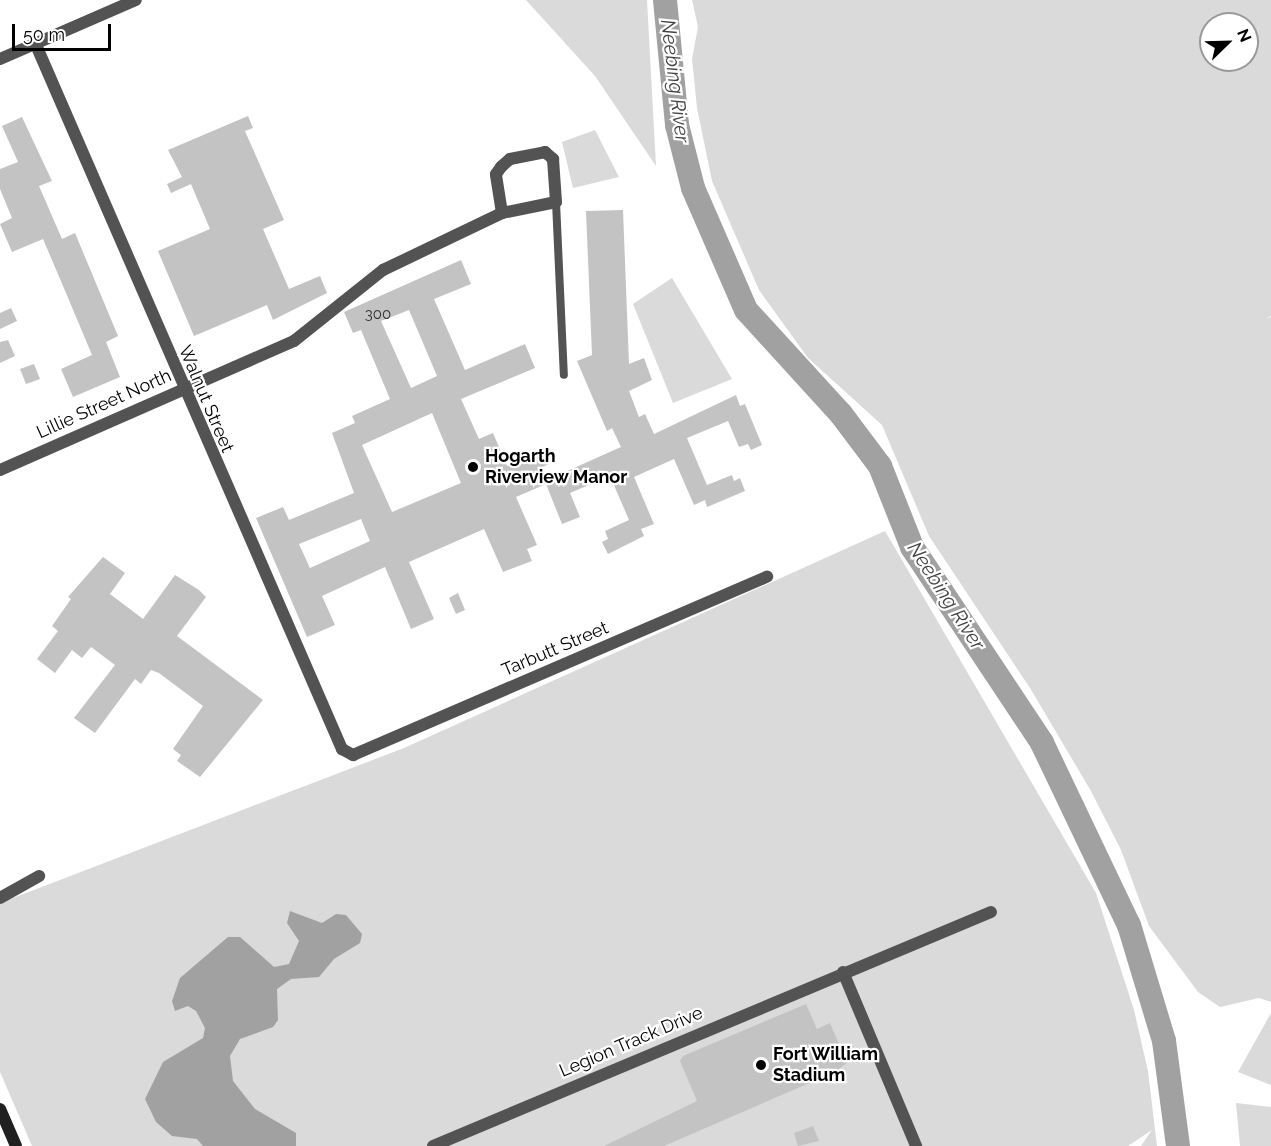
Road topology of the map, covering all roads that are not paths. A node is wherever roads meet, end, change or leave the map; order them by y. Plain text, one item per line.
1 (136, 0) edge
2 (36, 45) junction
3 (0, 59) edge
4 (556, 202) junction
5 (502, 213) junction
6 (564, 375) dead end
7 (182, 389) junction
8 (0, 470) edge
9 (767, 577) dead end
10 (357, 753) joint
11 (39, 876) dead end
12 (0, 898) edge
13 (991, 912) dead end
14 (843, 972) junction
15 (0, 1108) edge
16 (16, 1146) edge
17 (433, 1146) edge
18 (916, 1146) edge

1 - 2 street
2 - 3 street
2 - 7 street, Walnut Street
4 - 5 street, Lillie Street North
4 - 5 street
4 - 6 lane
5 - 7 street, Lillie Street North
7 - 8 street, Lillie Street North
7 - 10 street, Walnut Street
9 - 10 street, Tarbutt Street
11 - 12 street
13 - 14 street, Legion Track Drive
14 - 17 street, Legion Track Drive
14 - 18 street
15 - 16 street

